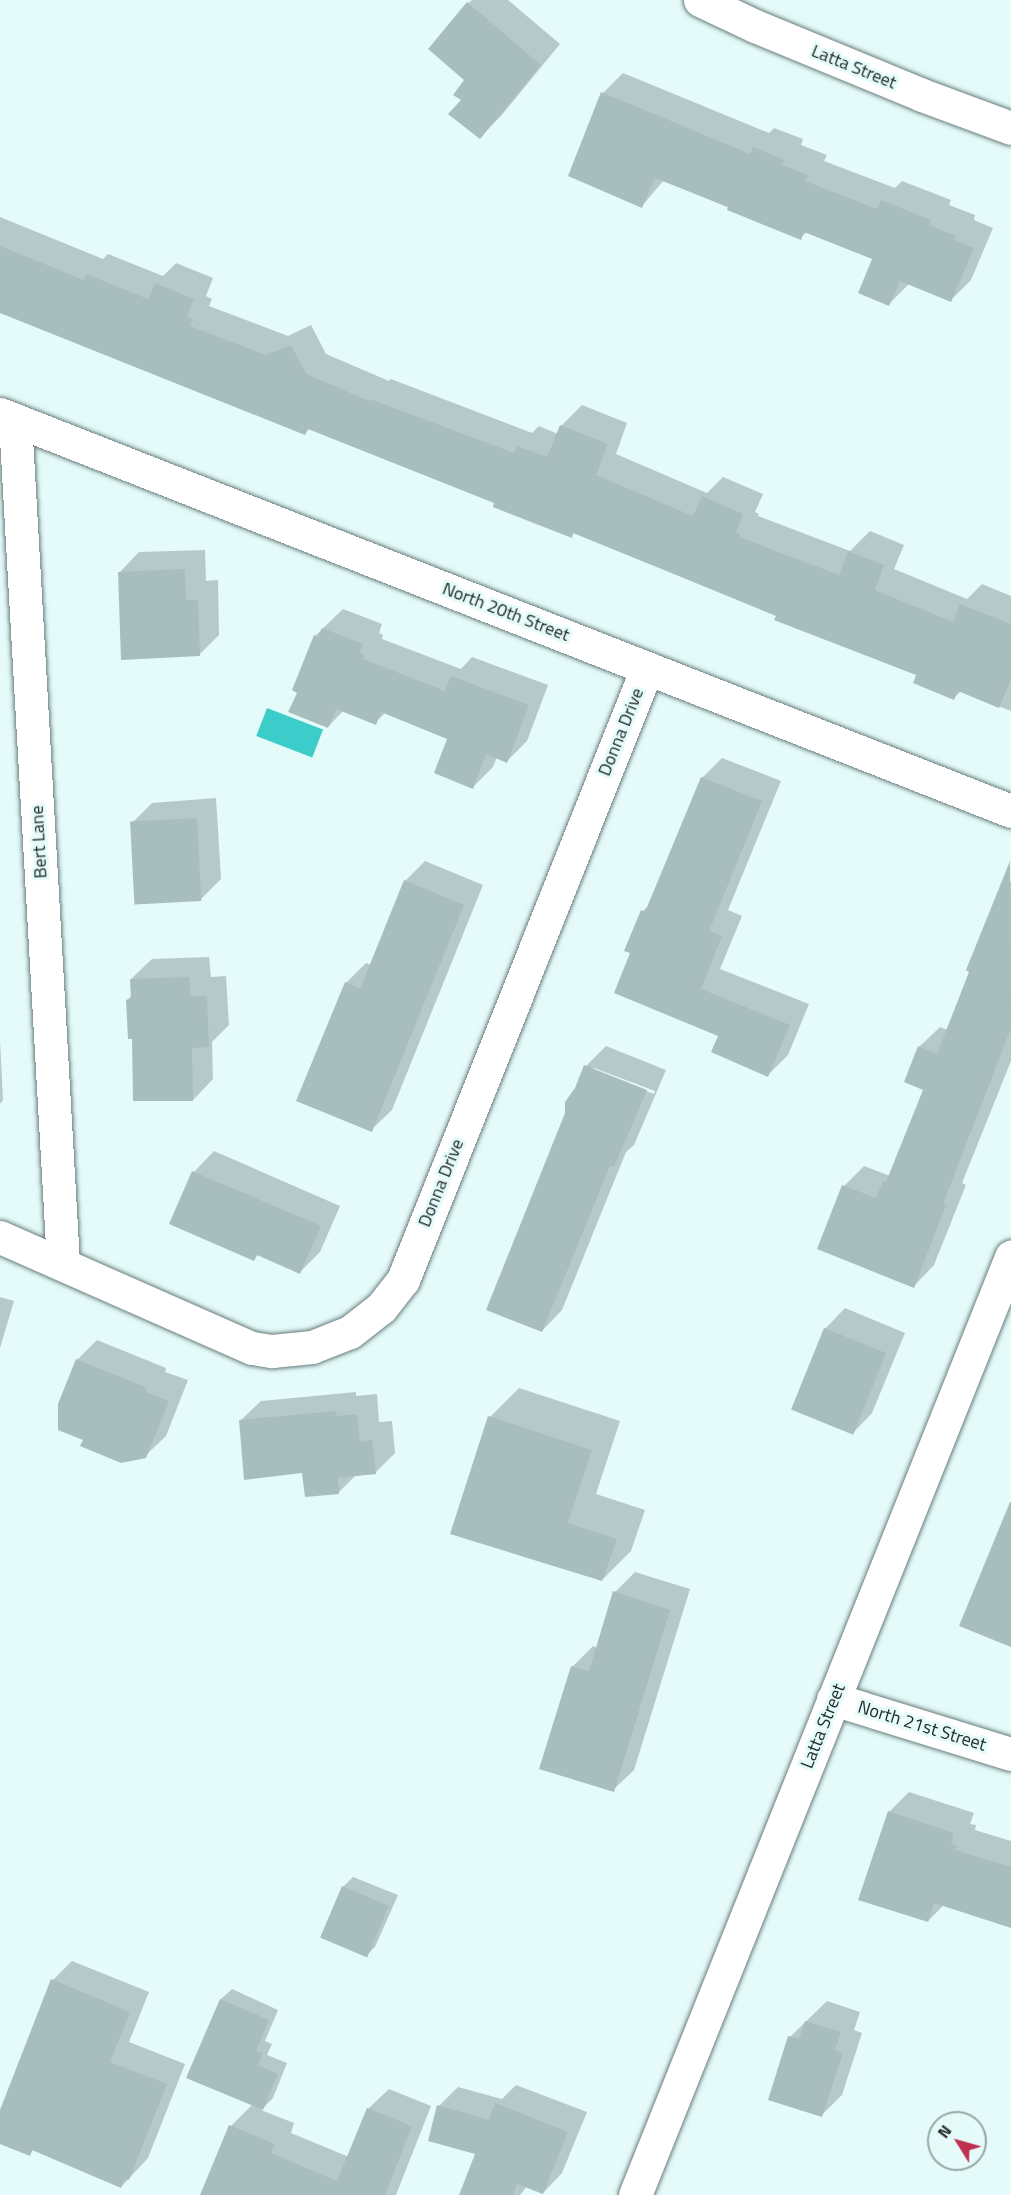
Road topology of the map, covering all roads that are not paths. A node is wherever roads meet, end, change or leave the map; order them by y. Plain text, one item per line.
1 (700, 0) edge
2 (1011, 128) edge
3 (8, 417) edge
4 (647, 668) junction
5 (1011, 811) edge
6 (0, 1237) edge
7 (1011, 1257) edge
8 (63, 1264) junction
9 (833, 1699) junction
10 (1011, 1754) edge
11 (635, 2195) edge

1 - 2 street, Latta Street
3 - 4 street, North 20th Street
3 - 8 street, Bert Lane
4 - 5 street, North 20th Street
4 - 8 street, Donna Drive
6 - 8 street, Donna Drive
7 - 9 street, Latta Street
9 - 10 street, North 21st Street
9 - 11 street, Latta Street

